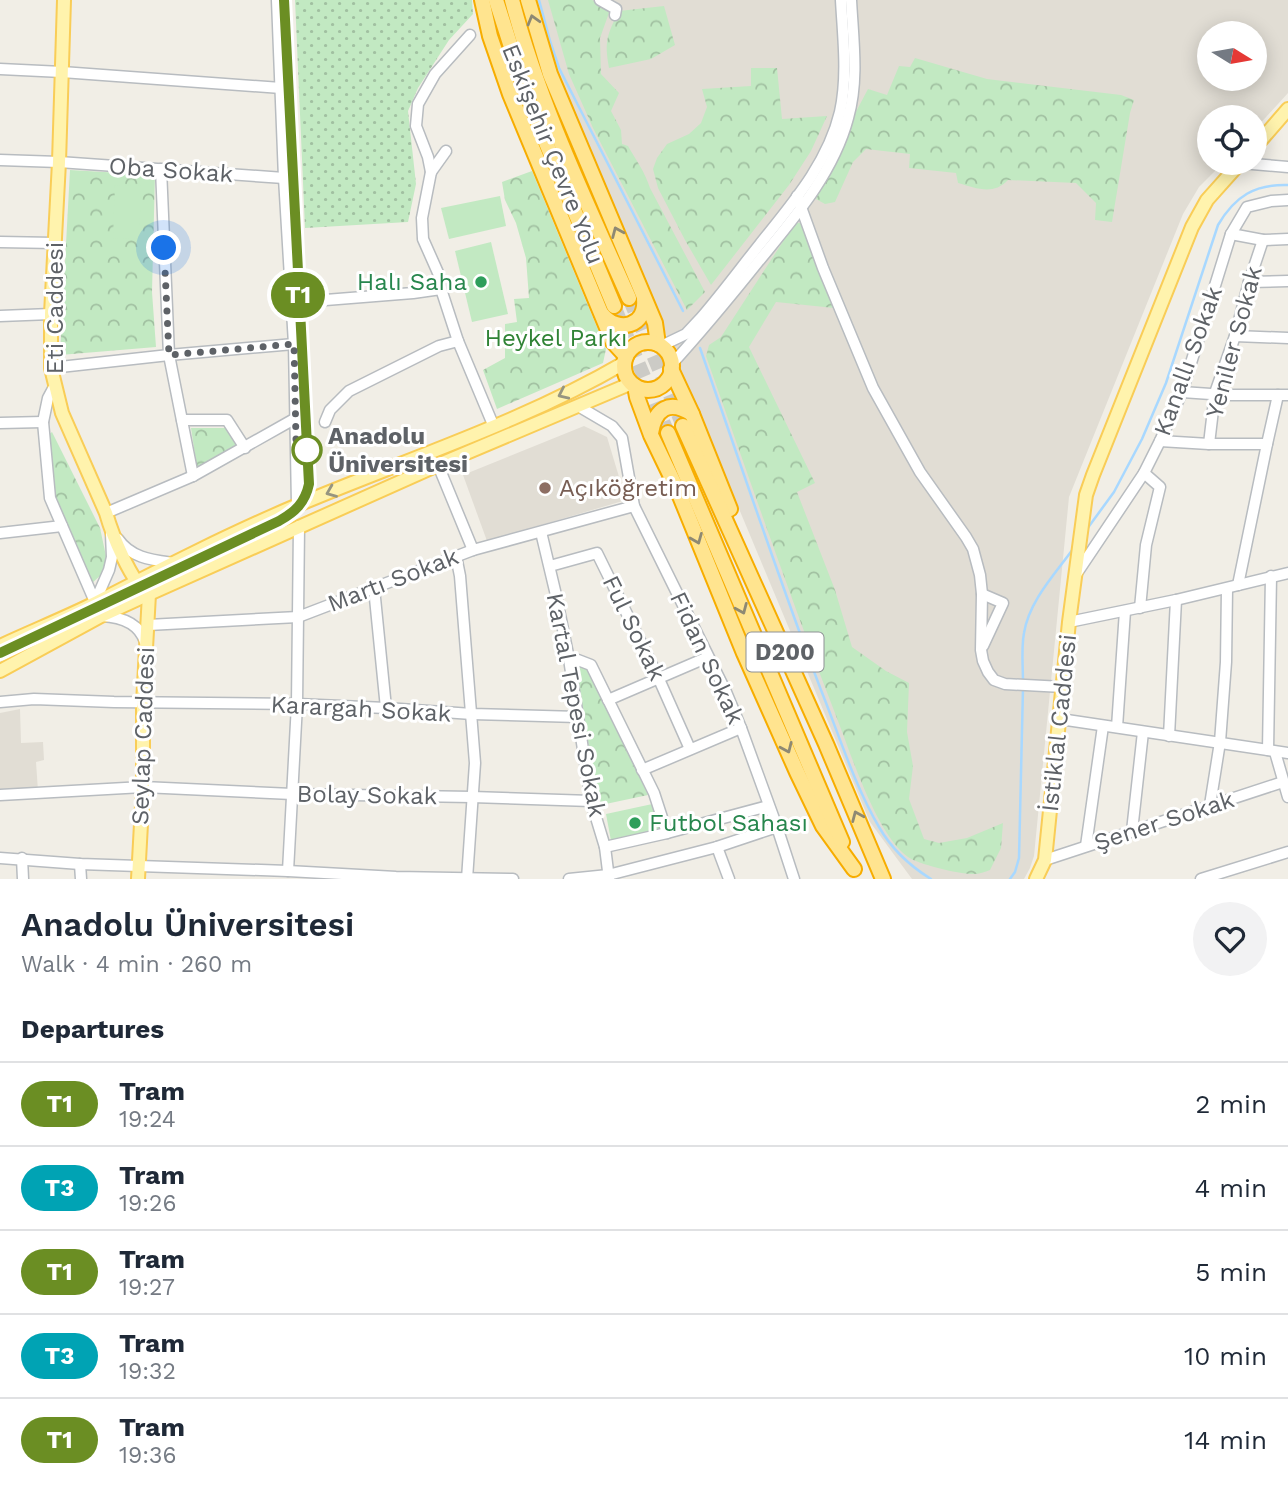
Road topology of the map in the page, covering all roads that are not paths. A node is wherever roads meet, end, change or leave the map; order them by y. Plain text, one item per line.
1 (64, 0) edge
2 (277, 0) edge
3 (482, 0) edge
4 (496, 0) edge
5 (512, 0) edge
6 (528, 0) edge
7 (600, 0) edge
8 (841, 0) edge
9 (851, 0) edge
10 (615, 15) dead end
11 (470, 35) dead end
12 (0, 69) edge
13 (62, 72) junction
14 (281, 88) junction
15 (1288, 109) edge
16 (1267, 133) edge
17 (446, 151) dead end
18 (0, 160) edge
19 (59, 162) junction
20 (1267, 165) edge
21 (1288, 167) edge
22 (161, 169) junction
23 (431, 172) junction
24 (1230, 175) edge
25 (284, 178) junction
26 (797, 196) junction
27 (1288, 200) edge
28 (802, 207) junction
29 (1231, 234) junction
30 (1288, 239) edge
31 (1263, 240) junction
32 (0, 242) edge
33 (55, 243) junction
34 (1288, 281) edge
35 (1249, 282) junction
36 (441, 289) junction
37 (636, 296) junction
38 (313, 301) dead end
39 (608, 309) junction
40 (51, 314) junction
41 (0, 316) edge
42 (1235, 336) junction
43 (1288, 338) edge
44 (458, 341) junction
45 (294, 344) junction
46 (659, 345) junction
47 (169, 355) junction
48 (625, 360) junction
49 (671, 367) junction
50 (51, 369) junction
51 (633, 384) junction
52 (55, 385) junction
53 (1182, 392) junction
54 (1215, 393) junction
55 (1283, 395) edge
56 (578, 406) junction
57 (296, 418) junction
58 (182, 420) junction
59 (687, 420) junction
60 (43, 422) junction
61 (325, 422) dead end
62 (0, 423) edge
63 (494, 427) junction
64 (668, 433) tunnel mouth
65 (651, 435) junction
66 (1160, 441) junction
67 (1209, 444) junction
68 (1267, 444) junction
69 (246, 448) junction
70 (438, 465) junction
71 (1144, 473) junction
72 (193, 476) junction
73 (297, 505) junction
74 (634, 506) junction
75 (106, 513) junction
76 (62, 526) junction
77 (299, 526) junction
78 (110, 527) junction
79 (541, 532) junction
80 (0, 533) edge
81 (473, 550) junction
82 (456, 556) junction
83 (173, 563) junction
84 (550, 566) junction
85 (1288, 573) edge
86 (1271, 576) junction
87 (1075, 577) junction
88 (135, 581) junction
89 (1238, 586) junction
90 (374, 588) junction
91 (1227, 589) junction
92 (149, 594) junction
93 (982, 594) junction
94 (1176, 600) junction
95 (95, 602) junction
96 (1140, 608) junction
97 (1125, 611) junction
98 (101, 616) junction
99 (298, 617) junction
100 (1069, 622) junction
101 (148, 625) junction
102 (146, 645) junction
103 (0, 646) edge
104 (981, 650) junction
105 (708, 657) junction
106 (569, 659) junction
107 (0, 671) edge
108 (658, 677) junction
109 (1063, 687) junction
110 (608, 700) junction
111 (0, 702) edge
112 (143, 703) junction
113 (297, 704) junction
114 (386, 708) junction
115 (472, 714) junction
116 (578, 717) junction
117 (1060, 719) junction
118 (1103, 726) junction
119 (1117, 727) junction
120 (741, 728) junction
121 (1143, 732) junction
122 (1169, 736) junction
123 (1220, 742) junction
124 (690, 749) junction
125 (1272, 751) junction
126 (1288, 753) edge
127 (642, 770) junction
128 (1283, 782) junction
129 (143, 787) junction
130 (292, 794) junction
131 (0, 796) edge
132 (472, 797) junction
133 (1288, 797) edge
134 (591, 801) junction
135 (1210, 805) junction
136 (768, 806) junction
137 (777, 827) junction
138 (1132, 831) junction
139 (667, 833) junction
140 (1086, 846) junction
141 (605, 847) junction
142 (717, 847) junction
143 (1288, 852) edge
144 (0, 858) edge
145 (22, 858) junction
146 (1045, 860) junction
147 (80, 863) junction
148 (138, 865) junction
149 (288, 871) junction
150 (856, 874) edge
151 (385, 877) edge
152 (609, 877) edge
153 (23, 879) edge
154 (80, 879) edge
155 (138, 879) edge
156 (467, 879) edge
157 (513, 879) edge
158 (569, 879) edge
159 (729, 879) edge
160 (793, 879) edge
161 (883, 879) edge
162 (1036, 879) edge
163 (1201, 879) edge

1 - 13 main road, Eti Caddesi
2 - 14 street
3 - 39 highway
4 - 39 highway, Eskişehir Çevre Yolu
5 - 37 highway, Eskişehir Çevre Yolu
37 -> 6 highway
7 - 10 street
8 - 26 street
9 - 28 street
11 - 23 street
12 - 13 street
13 - 14 street
13 - 19 main road, Eti Caddesi
14 - 25 street
15 - 16 main road
17 - 23 street
18 - 19 street, Oba Sokak
19 - 22 street, Oba Sokak
19 - 33 main road, Eti Caddesi
20 - 21 street
22 - 25 street, Oba Sokak
22 - 47 street
23 - 36 street
24 - 87 main road
25 - 45 street
26 - 28 street
26 - 46 street
27 - 29 street, Kanallı Sokak
28 - 49 street
28 - 93 street
29 - 31 street
29 - 53 street, Kanallı Sokak
30 - 31 street
31 - 35 street, Yeniler Sokak
32 - 33 street
33 - 40 main road, Eti Caddesi
34 - 35 street
35 - 42 street, Yeniler Sokak
36 - 38 street
36 - 44 street
37 - 39 highway
37 - 46 highway
39 - 48 highway
40 - 41 street
40 - 50 main road, Eti Caddesi
42 - 43 street
42 - 54 street, Yeniler Sokak
44 - 61 street
44 - 63 street
45 - 47 street
45 - 57 street
46 - 48 highway
46 - 49 highway
47 - 50 street
47 - 58 street
48 - 51 highway
48 -> 63 main road
49 - 51 highway
49 - 59 highway
50 - 52 main road, Eti Caddesi
51 - 56 main road
51 - 65 highway
52 - 60 street
52 - 75 main road, Eti Caddesi
53 - 54 street
53 - 66 street, Kanallı Sokak
54 - 55 street
54 - 67 street, Yeniler Sokak
55 - 68 street
56 - 70 main road
56 - 74 street, Fidan Sokak
57 - 69 street
57 - 73 street
58 - 69 street
58 - 72 street
59 - 65 highway
161 -> 59 highway
60 - 62 street
60 - 76 street
63 -> 73 main road
64 -> 150 highway, D200
65 -> 150 highway
66 - 67 street
66 - 71 street, Kanallı Sokak
67 - 68 street
68 - 89 street
69 - 72 street
70 - 77 main road
70 - 81 street
71 - 87 street, Kanallı Sokak
71 - 96 street
72 - 75 street
73 - 83 main road
74 - 79 street, Martı Sokak
74 - 105 street, Fidan Sokak
75 - 78 main road, Eti Caddesi
76 - 80 street
76 - 95 street
77 - 92 main road
77 - 99 street
78 - 83 street
78 - 88 main road, Eti Caddesi
78 - 95 street
79 - 81 street, Martı Sokak
79 - 84 street, Kartal Tepesi Sokak
81 - 82 street, Martı Sokak
82 - 90 street, Martı Sokak
82 - 115 street
83 - 88 main road
84 - 106 street, Kartal Tepesi Sokak
84 - 108 street, Ful Sokak
85 - 86 street, İstiklal Caddesi
86 - 89 street, İstiklal Caddesi
86 - 125 street
87 - 100 main road, Kanallı Sokak
88 - 92 main road, Eti Caddesi
88 - 95 main road
89 - 91 street, İstiklal Caddesi
90 - 99 street, Martı Sokak
90 - 114 street
91 - 94 street, İstiklal Caddesi
91 - 123 street
92 - 98 main road
92 - 101 main road, Seylap Caddesi
93 - 104 street
93 - 104 street
94 - 96 street, İstiklal Caddesi
94 - 122 street
95 - 103 main road
96 - 97 street, İstiklal Caddesi
97 - 100 street, İstiklal Caddesi
97 - 119 street
98 - 102 street
98 - 107 main road
99 - 101 street, Martı Sokak
99 - 113 street
100 - 109 main road, İstiklal Caddesi
101 - 102 main road, Seylap Caddesi
102 - 112 main road, Seylap Caddesi
104 - 109 street
105 - 108 street
105 - 120 street, Fidan Sokak
106 - 110 street
106 - 116 street, Kartal Tepesi Sokak
108 - 110 street
108 - 124 street, Ful Sokak
109 - 117 main road, İstiklal Caddesi
110 - 127 street
111 - 112 street, Karargah Sokak
112 - 113 street, Karargah Sokak
112 - 129 main road, Seylap Caddesi
113 - 114 street, Karargah Sokak
113 - 130 street
114 - 115 street, Karargah Sokak
115 - 116 street, Karargah Sokak
115 - 132 street
116 - 134 street, Kartal Tepesi Sokak
117 - 118 street
117 - 146 main road, İstiklal Caddesi
118 - 119 street
118 - 140 street
119 - 121 street
120 - 124 street
120 - 136 street, Fidan Sokak
121 - 122 street
121 - 138 street
122 - 123 street
123 - 125 street
123 - 135 street
124 - 127 street
125 - 126 street
125 - 128 street
127 - 139 street
128 - 133 street
128 - 135 street, Şener Sokak
129 - 130 street, Bolay Sokak
129 - 131 street, Bolay Sokak
129 - 148 main road, Seylap Caddesi
130 - 132 street, Bolay Sokak
130 - 149 street
132 - 134 street, Bolay Sokak
132 - 156 street
134 - 141 street, Kartal Tepesi Sokak
135 - 138 street, Şener Sokak
136 - 137 street, Fidan Sokak
136 - 139 street
137 - 142 street
137 - 160 street, Fidan Sokak
138 - 140 street, Şener Sokak
139 - 141 street
140 - 146 street, Şener Sokak
141 - 152 street, Kartal Tepesi Sokak
142 - 152 street
142 - 159 street
143 - 163 street
144 - 145 street
145 - 147 street
145 - 153 street
146 - 162 main road, İstiklal Caddesi
147 - 148 street
147 - 154 street
148 - 149 street
148 - 155 main road, Seylap Caddesi
149 - 151 street
151 - 156 street
152 - 158 street
156 - 157 street

